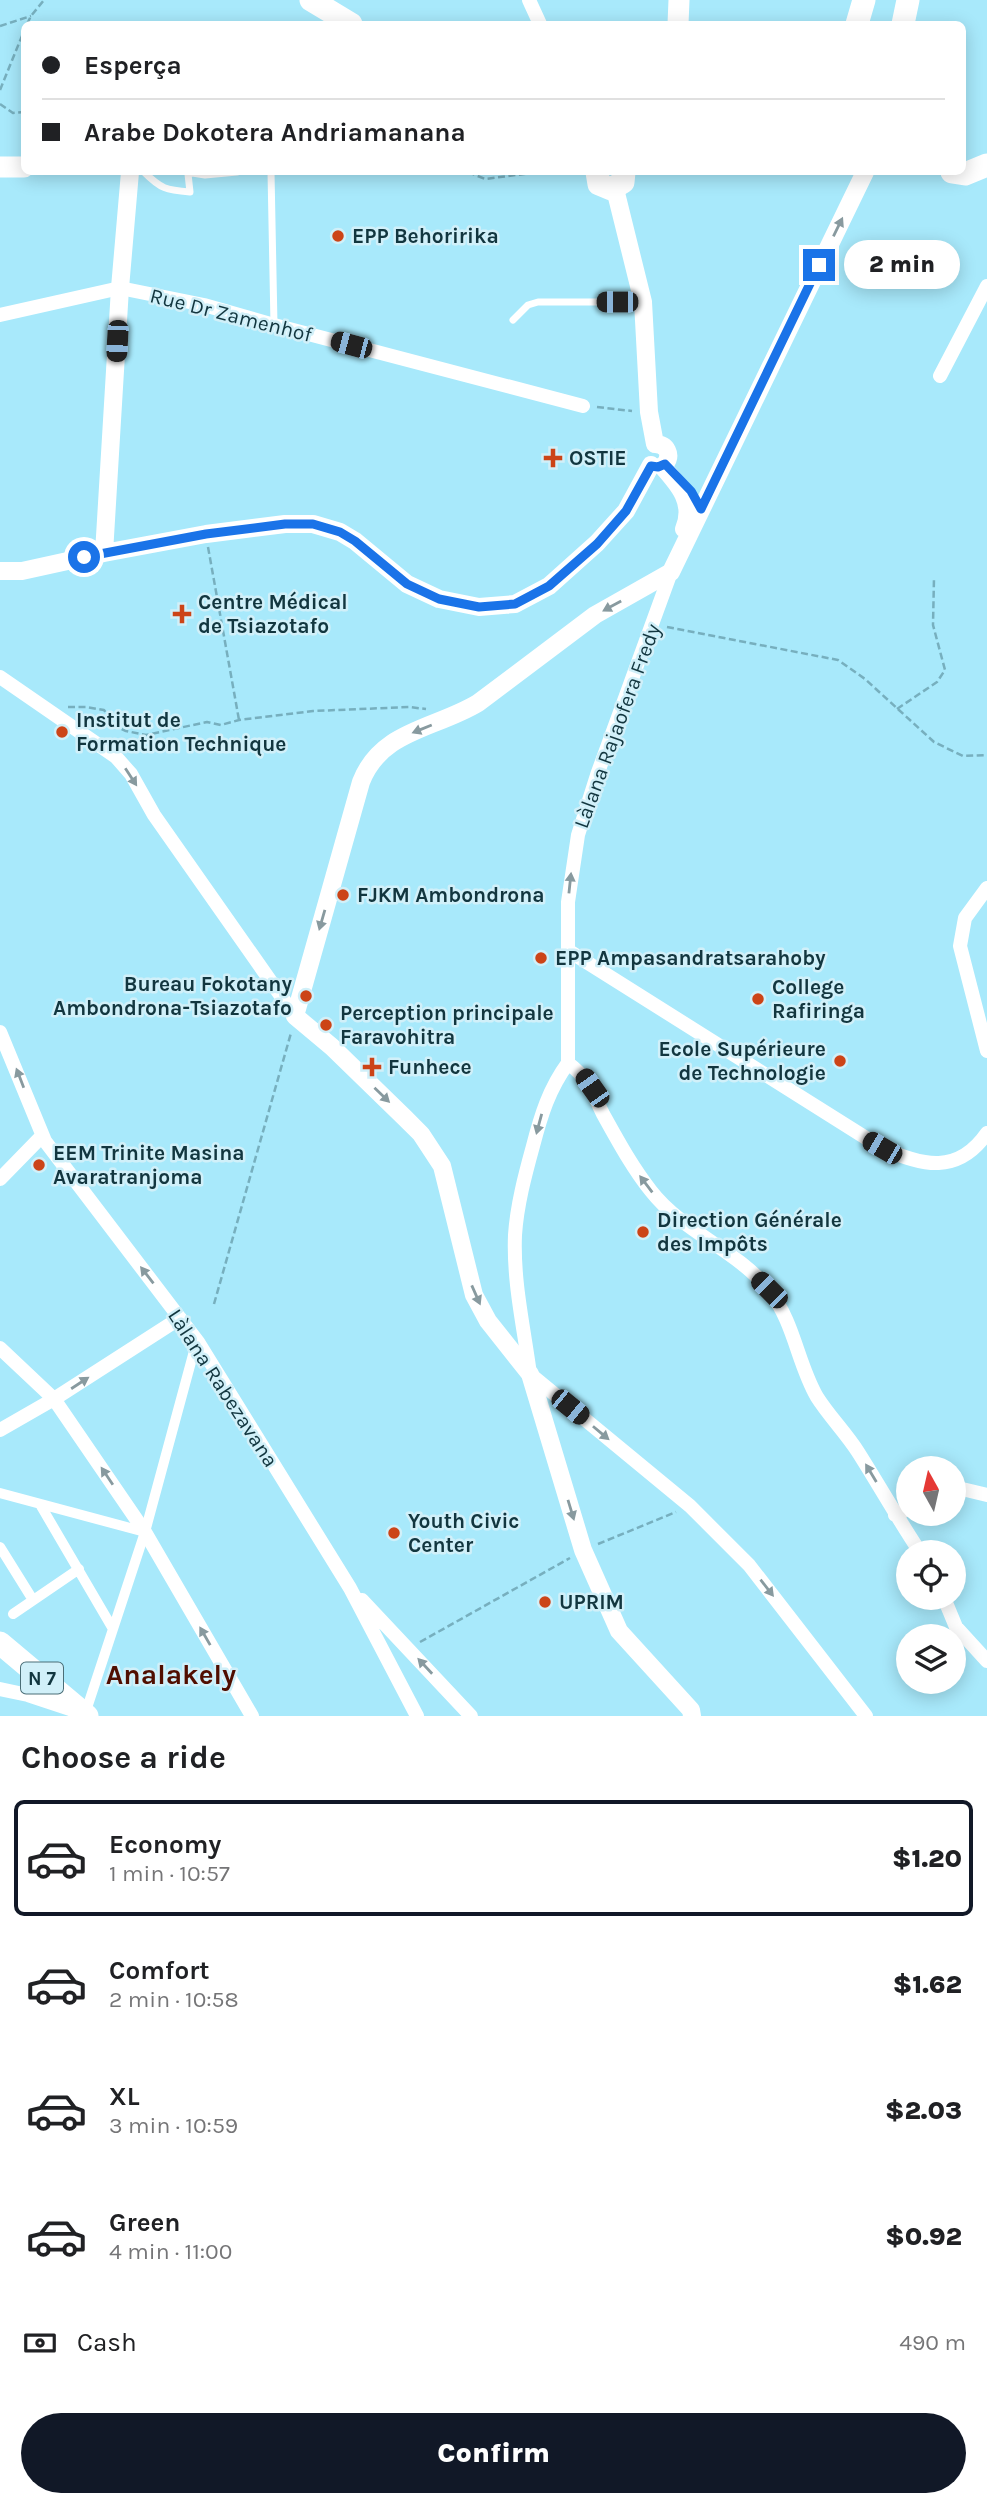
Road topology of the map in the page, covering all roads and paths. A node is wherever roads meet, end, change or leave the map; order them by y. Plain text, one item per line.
1 (44, 0) edge
2 (311, 0) edge
3 (529, 0) edge
4 (679, 0) edge
5 (864, 0) edge
6 (908, 0) edge
7 (31, 16) junction
8 (28, 21) edge
9 (346, 21) edge
10 (539, 21) edge
11 (678, 21) edge
12 (858, 21) edge
13 (903, 21) edge
14 (0, 26) edge
15 (21, 38) edge
16 (0, 90) edge
17 (0, 104) edge
18 (21, 112) edge
19 (0, 167) edge
20 (21, 167) edge
21 (984, 171) edge
22 (966, 174) edge
23 (130, 175) edge
24 (147, 175) edge
25 (187, 175) edge
26 (271, 175) edge
27 (475, 175) edge
28 (516, 175) edge
29 (598, 175) edge
30 (864, 175) edge
31 (620, 180) edge
32 (987, 286) edge
33 (120, 288) junction
34 (643, 302) junction
35 (0, 315) edge
36 (513, 320) dead end
37 (274, 326) junction
38 (940, 376) dead end
39 (583, 406) joint
40 (649, 412) junction
41 (659, 465) junction
42 (701, 509) junction
43 (206, 534) junction
44 (104, 553) junction
45 (0, 571) edge
46 (671, 572) junction
47 (934, 578) dead end
48 (654, 624) junction
49 (0, 677) edge
50 (897, 709) junction
51 (51, 711) junction
52 (461, 714) junction
53 (239, 720) junction
54 (987, 755) edge
55 (987, 888) edge
56 (569, 951) junction
57 (295, 1016) junction
58 (0, 1032) edge
59 (987, 1051) edge
60 (568, 1063) junction
61 (987, 1133) edge
62 (42, 1136) junction
63 (0, 1179) edge
64 (214, 1304) dead end
65 (180, 1318) junction
66 (197, 1340) junction
67 (0, 1348) edge
68 (530, 1374) junction
69 (54, 1399) junction
70 (0, 1430) edge
71 (966, 1490) edge
72 (0, 1493) edge
73 (987, 1495) edge
74 (896, 1504) edge
75 (41, 1506) junction
76 (690, 1506) junction
77 (145, 1532) junction
78 (0, 1547) edge
79 (583, 1550) junction
80 (79, 1569) junction
81 (350, 1588) junction
82 (33, 1601) junction
83 (949, 1610) edge
84 (13, 1614) dead end
85 (113, 1629) junction
86 (0, 1643) edge
87 (408, 1649) junction
88 (987, 1661) edge
89 (0, 1689) edge
90 (86, 1715) edge
91 (252, 1716) edge
92 (417, 1716) edge
93 (471, 1716) edge
94 (692, 1716) edge
95 (866, 1716) edge

1 - 7 path
2 - 9 main road
3 - 10 street
4 - 11 main road
5 - 12 main road
6 - 13 main road
7 - 8 path
7 - 14 path
15 - 16 path
17 - 18 path
19 - 20 main road
21 - 22 main road
23 - 33 street
24 - 25 lane
26 - 37 lane
27 - 28 path
29 - 31 main road
42 -> 30 street, Làlana Rajaofera Fredy
31 - 34 street
32 - 38 street
33 - 35 street, Rue Dr Zamenhof
33 - 37 street, Rue Dr Zamenhof
33 - 44 street
34 - 36 lane
34 - 40 street
37 - 39 street, Rue Dr Zamenhof
39 - 40 path
40 - 41 street
41 - 42 street
41 - 43 street
41 - 46 street
42 - 46 street, Làlana Rajaofera Fredy
43 - 44 street
43 - 53 path
44 - 45 street
46 - 48 street, Làlana Rajaofera Fredy
46 -> 52 street
47 - 50 path
48 - 50 path
56 -> 48 street, Làlana Rajaofera Fredy
49 - 51 street
50 - 54 path
51 - 53 path
51 -> 57 street
52 - 53 path
52 -> 57 street
55 - 59 street
56 - 60 street, Làlana Rajaofera Fredy
56 - 61 street
57 - 64 path
57 -> 68 street
62 -> 58 street, Làlana Rabezavana
60 -> 68 street
74 -> 60 street
62 - 63 street
65 -> 62 street, Làlana Rabezavana
65 - 66 street, Làlana Rabezavana
69 -> 65 street
66 - 77 street
66 - 81 street, Làlana Rabezavana
67 - 69 street
68 -> 76 street
68 -> 79 street
69 - 70 street
77 -> 69 street
71 - 73 street
72 - 75 street
75 - 77 street
75 - 80 street
76 - 79 path
76 -> 95 street
77 - 85 street
91 -> 77 street
78 - 82 street
79 - 87 path
79 - 94 street
80 - 82 street
80 - 85 street
81 - 87 street
81 - 92 street, Làlana Rabezavana
82 - 84 street
83 - 88 street
85 - 90 street
86 - 90 main road, N 7
93 -> 87 street
89 - 90 street

